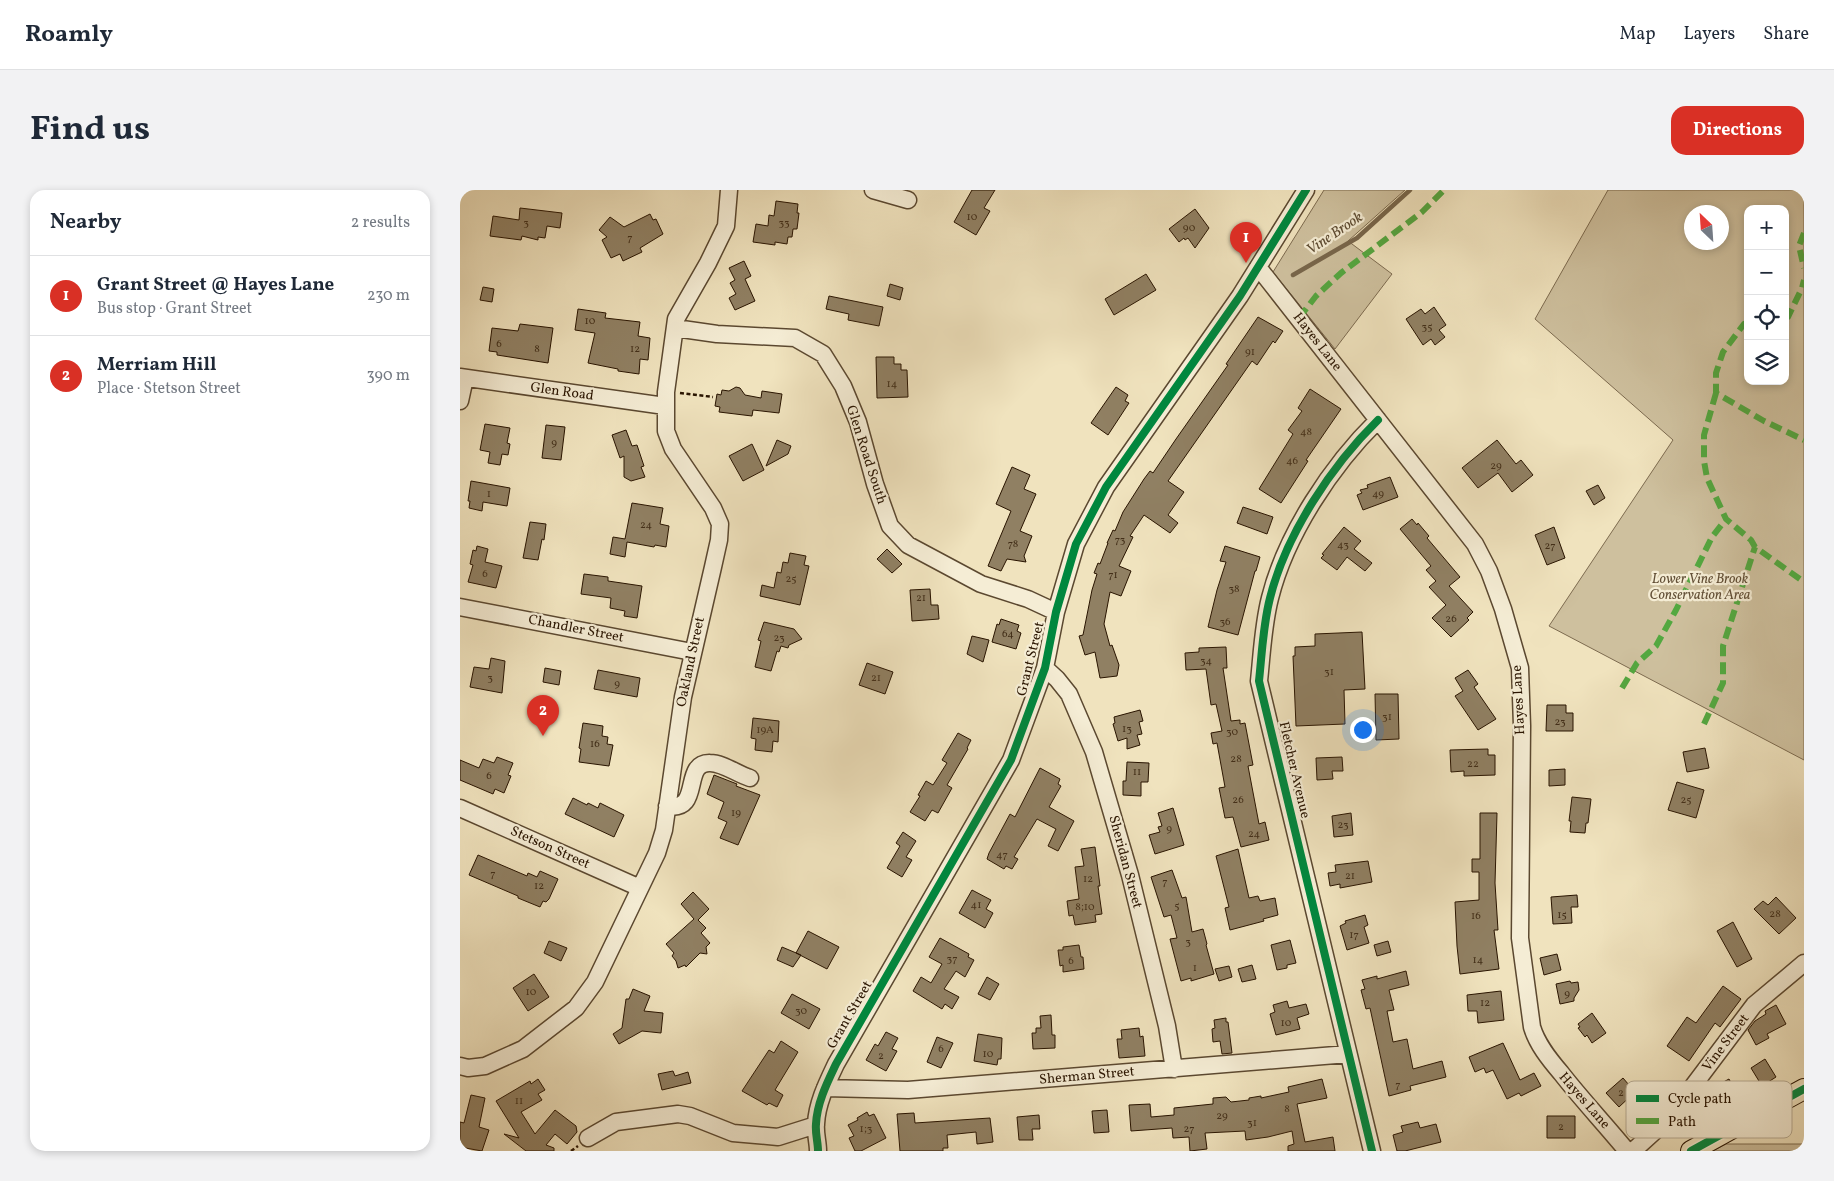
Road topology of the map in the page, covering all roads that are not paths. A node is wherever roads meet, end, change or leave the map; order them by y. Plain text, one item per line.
1 (729, 190) edge
2 (873, 190) edge
3 (1306, 190) edge
4 (908, 200) dead end
5 (1258, 267) junction
6 (675, 328) junction
7 (463, 378) edge
8 (460, 401) edge
9 (665, 406) junction
10 (1378, 420) junction
11 (460, 607) edge
12 (1056, 612) junction
13 (692, 652) junction
14 (1045, 668) junction
15 (750, 778) dead end
16 (667, 806) junction
17 (460, 808) edge
18 (640, 888) junction
19 (1804, 963) edge
20 (1348, 1054) junction
21 (460, 1066) edge
22 (1174, 1069) junction
23 (1697, 1081) edge
24 (825, 1088) junction
25 (1804, 1089) edge
26 (1792, 1096) edge
27 (816, 1125) junction
28 (588, 1138) dead end
29 (1647, 1138) edge
30 (1715, 1138) edge
31 (818, 1151) edge
32 (1372, 1151) edge
33 (1627, 1151) edge
34 (1633, 1151) edge
35 (1691, 1151) edge

1 - 6 street, Oakland Street
2 - 4 street
3 - 5 street, Grant Street
5 - 10 street, Hayes Lane
5 - 12 street, Grant Street
6 - 9 street, Oakland Street
6 - 12 street, Glen Road South
7 - 8 street
7 - 9 street, Glen Road
9 - 13 street, Oakland Street
10 - 20 street, Fletcher Avenue
10 - 33 street, Hayes Lane
11 - 13 street, Chandler Street
12 - 14 street, Grant Street
13 - 16 street, Oakland Street
14 - 22 street, Sheridan Street
14 - 24 street, Grant Street
15 - 16 street
16 - 18 street, Oakland Street
17 - 18 street, Stetson Street
18 - 21 street, Oakland Street
19 - 23 street, Vine Street
20 - 22 street, Sherman Street
20 - 32 street, Fletcher Avenue
22 - 24 street, Sherman Street
24 - 27 street, Grant Street
25 - 26 main road
27 - 28 street
27 - 31 street, Grant Street
29 - 34 street, Vine Street
30 - 35 main road

